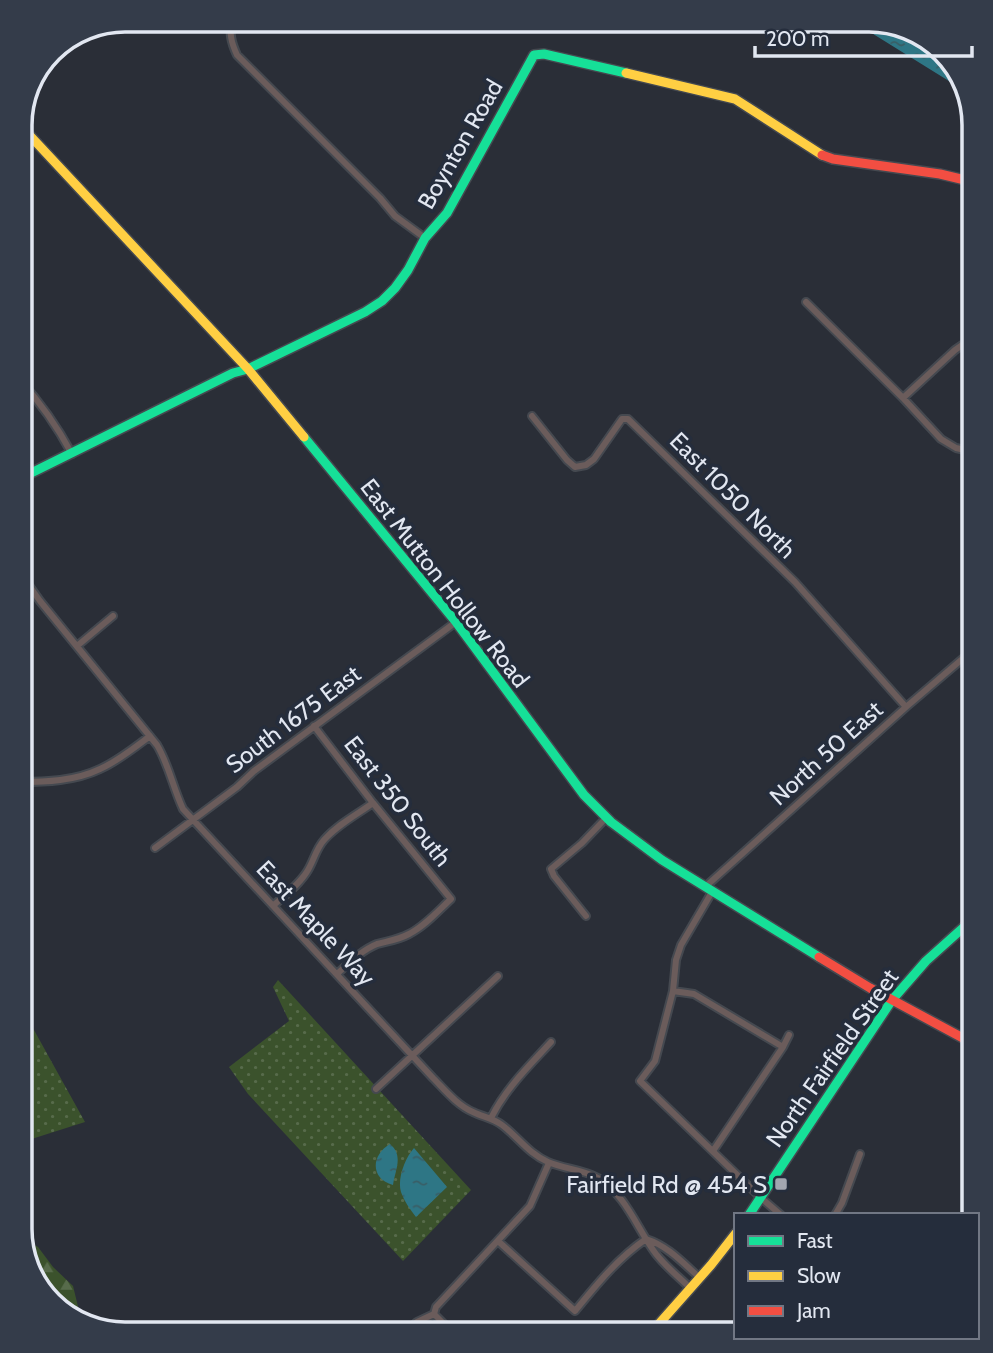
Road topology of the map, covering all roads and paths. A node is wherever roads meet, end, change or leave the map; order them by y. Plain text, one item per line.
1 (230, 31) edge
2 (32, 139) edge
3 (962, 179) edge
4 (425, 238) junction
5 (806, 302) dead end
6 (962, 345) edge
7 (248, 369) junction
8 (32, 392) edge
9 (903, 398) junction
10 (532, 416) dead end
11 (962, 449) edge
12 (72, 454) junction
13 (32, 473) edge
14 (32, 589) edge
15 (113, 616) dead end
16 (456, 622) junction
17 (77, 646) junction
18 (962, 659) edge
19 (906, 707) junction
20 (314, 726) junction
21 (150, 736) junction
22 (31, 782) edge
23 (373, 803) junction
24 (606, 818) junction
25 (193, 819) junction
26 (155, 848) dead end
27 (708, 890) junction
28 (273, 905) junction
29 (586, 916) dead end
30 (962, 929) edge
31 (337, 974) junction
32 (498, 976) dead end
33 (673, 991) junction
34 (892, 1000) junction
35 (789, 1035) dead end
36 (962, 1038) edge
37 (551, 1042) dead end
38 (783, 1047) junction
39 (413, 1055) junction
40 (376, 1089) dead end
41 (491, 1118) junction
42 (713, 1151) junction
43 (860, 1154) dead end
44 (549, 1163) junction
45 (760, 1197) junction
46 (750, 1213) edge
47 (779, 1213) edge
48 (836, 1213) edge
49 (734, 1236) edge
50 (646, 1239) junction
51 (498, 1241) junction
52 (700, 1278) junction
53 (690, 1288) junction
54 (434, 1314) junction
55 (418, 1321) edge
56 (441, 1321) edge
57 (661, 1322) edge

1 - 4 street
2 - 7 street, East Mutton Hollow Road
3 - 4 street, Boynton Road
4 - 7 street, Boynton Road
5 - 9 street
6 - 9 street
7 - 12 street, Boynton Road
7 - 16 street, East Mutton Hollow Road
8 - 12 street
9 - 11 street
10 - 19 street, East 1050 North
12 - 13 street, Boynton Road
14 - 17 street, East Maple Way
15 - 17 street
16 - 20 street, South 1675 East
16 - 24 street, East Mutton Hollow Road
17 - 21 street, East Maple Way
18 - 19 street, North 50 East
19 - 27 street, North 50 East
20 - 23 street, East 350 South
20 - 25 street, South 1675 East
21 - 22 street
21 - 25 street, East Maple Way
23 - 28 street
23 - 31 street, East 350 South
24 - 27 street, East Mutton Hollow Road
24 - 29 street
25 - 26 street, South 1675 East
25 - 28 street, East Maple Way
27 - 33 street, North 50 East
27 - 34 street, East Mutton Hollow Road
28 - 31 street, East Maple Way
30 - 34 street, North Fairfield Street
31 - 39 street, East Maple Way
32 - 39 street
33 - 38 street
33 - 42 street, North 50 East
34 - 36 street, East Mutton Hollow Road
34 - 45 street, North Fairfield Street
35 - 38 street
37 - 41 street
38 - 42 street
39 - 40 street
39 - 41 street, East Maple Way
41 - 44 street, East Maple Way
42 - 45 street
43 - 48 street
44 - 50 street, East Maple Way
44 - 51 street
45 - 46 street, North Fairfield Street
45 - 47 street
49 - 52 street
50 - 51 street
50 - 52 street, East Maple Way
50 - 53 street, East Maple Way
51 - 54 street
52 - 53 street
53 - 57 street
54 - 55 street
54 - 56 street

